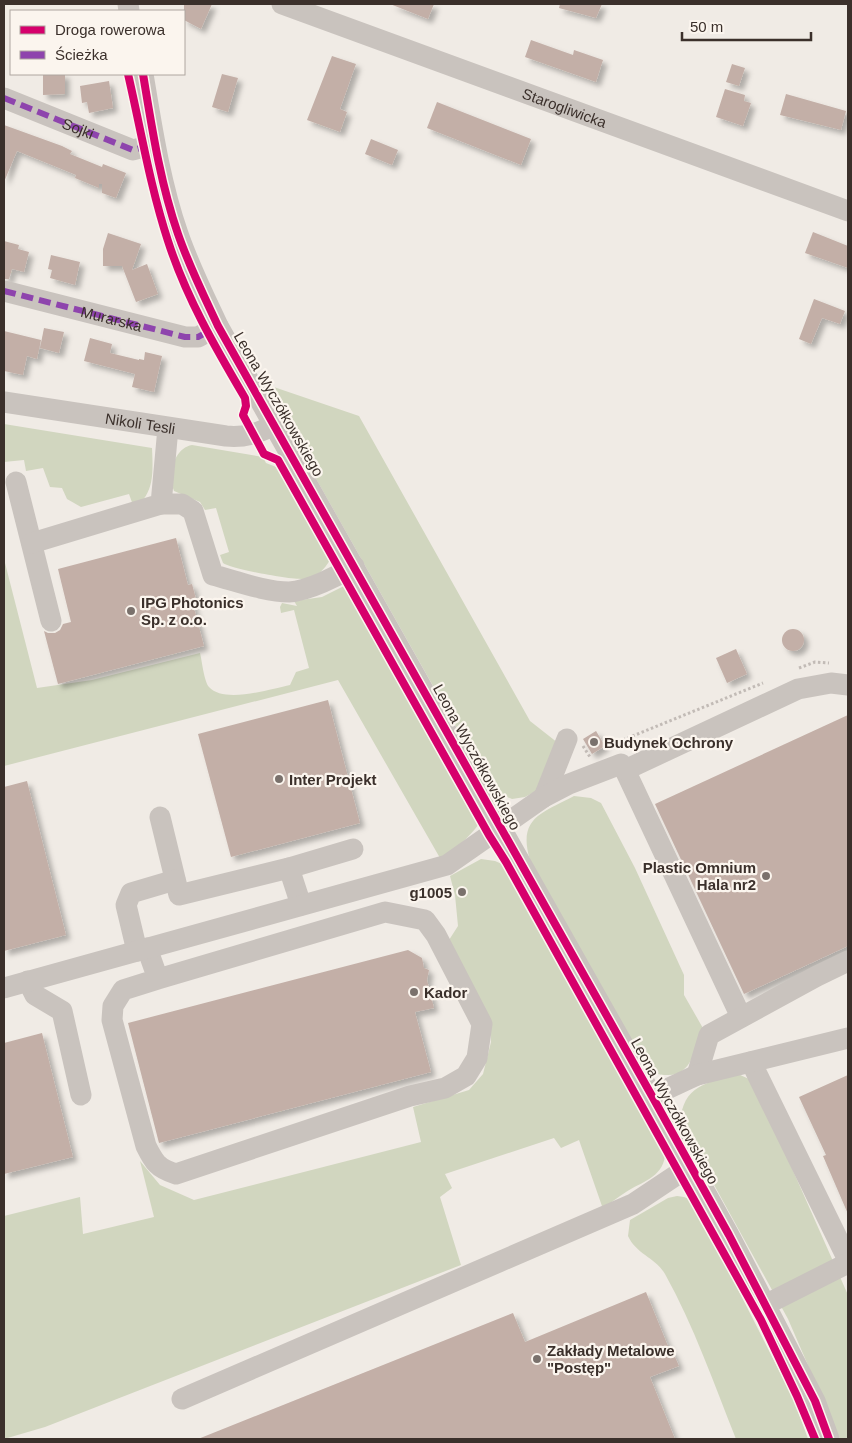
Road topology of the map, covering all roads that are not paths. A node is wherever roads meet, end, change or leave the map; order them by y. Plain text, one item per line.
1 (282, 4) edge
2 (143, 75) edge
3 (4, 98) edge
4 (154, 144) junction
5 (848, 211) edge
6 (4, 291) edge
7 (218, 326) junction
8 (4, 402) edge
9 (275, 425) junction
10 (168, 428) junction
11 (16, 482) dead end
12 (161, 504) junction
13 (32, 543) junction
14 (354, 566) junction
15 (51, 621) dead end
16 (848, 685) edge
17 (575, 741) road end
18 (623, 767) junction
19 (544, 797) junction
20 (160, 817) dead end
21 (500, 826) junction
22 (353, 849) dead end
23 (289, 868) junction
24 (175, 880) junction
25 (386, 881) junction
26 (301, 905) junction
27 (385, 912) junction
28 (142, 949) junction
29 (848, 961) edge
30 (158, 979) junction
31 (28, 981) junction
32 (4, 988) edge
33 (741, 1017) junction
34 (848, 1038) edge
35 (751, 1062) junction
36 (697, 1075) junction
37 (81, 1095) dead end
38 (652, 1096) junction
39 (690, 1166) junction
40 (848, 1262) edge
41 (765, 1305) junction
42 (182, 1399) dead end
43 (829, 1439) edge

1 - 5 street, Starogliwicka
2 - 4 street, Leona Wyczółkowskiego
3 - 4 street, Sojki
4 - 7 street, Leona Wyczółkowskiego
6 - 7 street, Murarska
7 - 9 street, Leona Wyczółkowskiego
8 - 10 street, Nikoli Tesli
9 - 10 street, Nikoli Tesli
9 - 14 street, Leona Wyczółkowskiego
10 - 12 street
11 - 13 street
12 - 13 street
12 - 14 street
13 - 15 street
14 - 21 street, Leona Wyczółkowskiego
16 - 18 street
17 - 19 street
18 - 19 street
18 - 33 street
19 - 21 street
20 - 24 street
21 - 25 street
21 - 38 street, Leona Wyczółkowskiego
22 - 23 street
23 - 24 street
23 - 26 street
24 - 28 street
25 - 26 street
25 - 27 street
26 - 28 street
27 - 30 street
27 - 30 street
28 - 30 street
28 - 31 street
29 - 33 street
31 - 32 street
31 - 37 street
33 - 36 street
34 - 35 street
35 - 36 street
35 - 40 street
36 - 38 street
38 - 39 street, Leona Wyczółkowskiego
39 - 41 street, Leona Wyczółkowskiego
39 - 42 street
40 - 41 street
41 - 43 street, Leona Wyczółkowskiego

